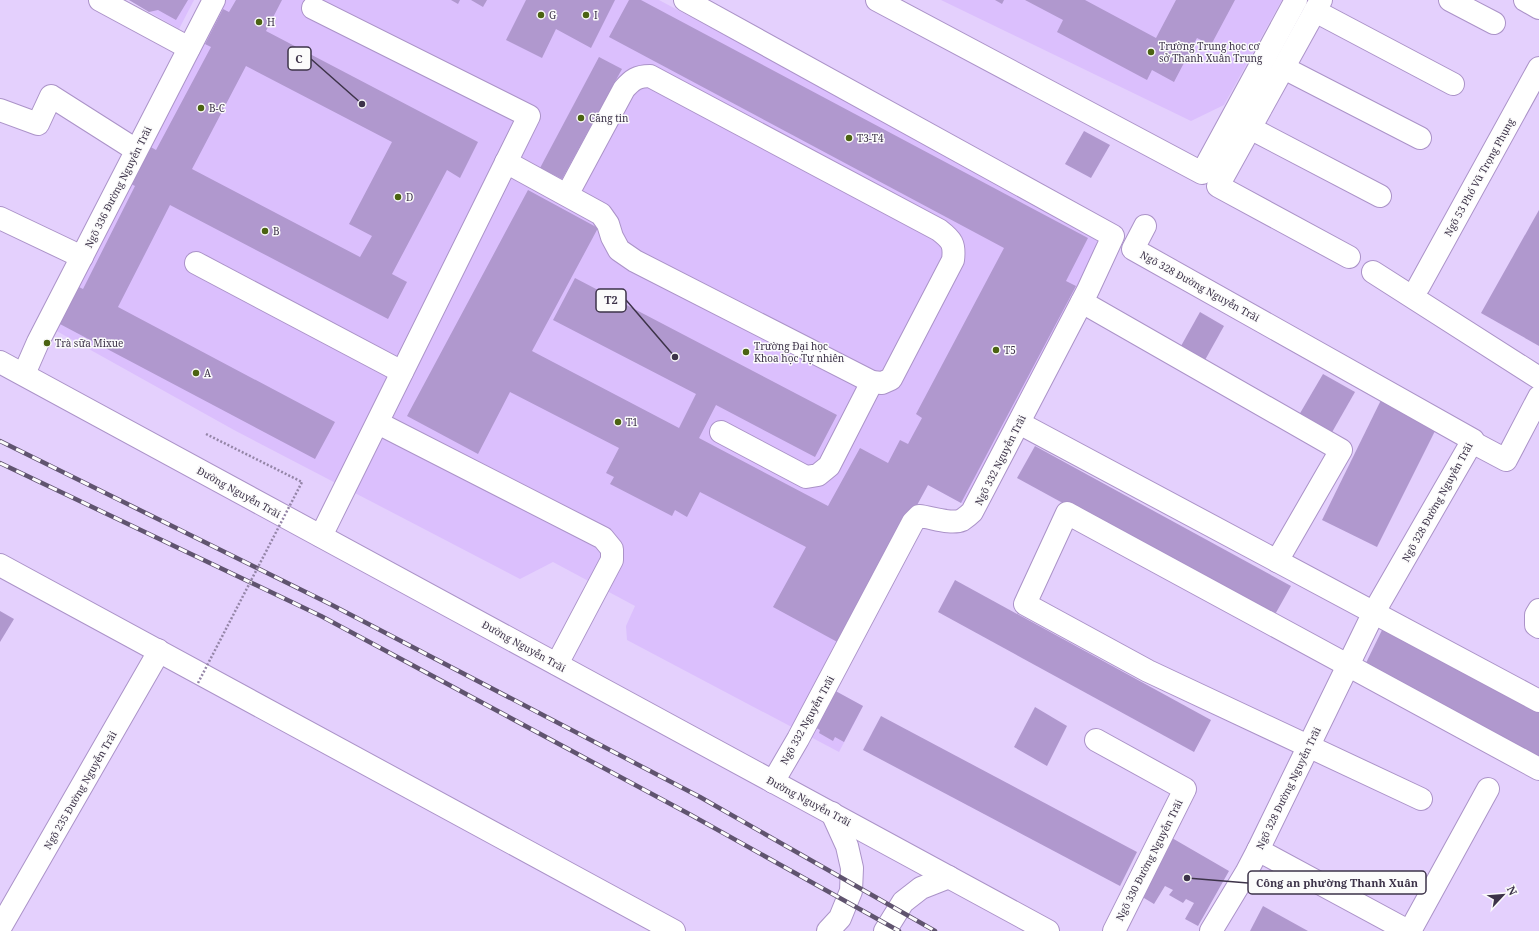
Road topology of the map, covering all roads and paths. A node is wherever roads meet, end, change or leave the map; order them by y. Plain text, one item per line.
1 (100, 0) edge
2 (214, 0) edge
3 (685, 0) edge
4 (877, 0) edge
5 (1296, 0) edge
6 (1450, 0) edge
7 (1524, 0) edge
8 (1318, 5) edge
9 (313, 8) dead end
10 (1539, 8) edge
11 (1494, 23) dead end
12 (189, 48) junction
13 (1284, 68) junction
14 (1539, 68) edge
15 (1453, 84) dead end
16 (0, 110) edge
17 (1250, 128) junction
18 (1420, 138) dead end
19 (136, 150) junction
20 (506, 162) junction
21 (567, 195) junction
22 (1380, 196) dead end
23 (0, 218) edge
24 (1145, 226) dead end
25 (82, 257) junction
26 (1349, 257) dead end
27 (196, 263) dead end
28 (1372, 272) dead end
29 (1419, 286) dead end
30 (1082, 302) junction
31 (0, 362) edge
32 (402, 372) junction
33 (24, 374) junction
34 (1539, 378) edge
35 (872, 382) junction
36 (1539, 397) edge
37 (378, 422) junction
38 (1019, 423) junction
39 (721, 432) dead end
40 (206, 434) dead end
41 (1472, 442) junction
42 (321, 536) junction
43 (1277, 561) junction
44 (0, 565) edge
45 (1539, 610) edge
46 (1374, 612) junction
47 (1539, 626) edge
48 (158, 650) junction
49 (557, 664) junction
50 (1348, 665) junction
51 (198, 683) dead end
52 (1539, 701) edge
53 (1096, 740) dead end
54 (1307, 747) junction
55 (1539, 769) edge
56 (773, 782) junction
57 (1488, 789) dead end
58 (1421, 799) dead end
59 (832, 813) junction
60 (1258, 850) junction
61 (949, 877) junction
62 (0, 928) edge
63 (674, 931) edge
64 (828, 931) edge
65 (885, 931) edge
66 (1048, 931) edge
67 (1114, 931) edge
68 (1211, 931) edge
69 (1409, 931) edge

1 - 12 main road
2 - 12 main road, Ngõ 336 Đường Nguyễn Trãi
3 - 30 main road, Ngõ 332 Nguyễn Trãi
4 - 5 main road
6 - 11 main road
7 - 10 main road
8 - 13 main road
8 - 15 main road
9 - 20 main road
12 - 19 main road, Ngõ 336 Đường Nguyễn Trãi
13 - 17 main road
13 - 18 main road
14 - 29 main road, Ngõ 53 Phố Vũ Trọng Phụng
16 - 19 main road
17 - 22 main road
17 - 26 main road
19 - 25 main road, Ngõ 336 Đường Nguyễn Trãi
20 - 21 main road
20 - 32 main road
21 - 35 main road
21 - 35 main road
23 - 25 main road
24 - 41 main road, Ngõ 328 Đường Nguyễn Trãi
25 - 33 main road, Ngõ 336 Đường Nguyễn Trãi
27 - 32 main road
28 - 34 main road
30 - 38 main road, Ngõ 332 Nguyễn Trãi
30 - 43 main road
31 - 33 main road, Đường Nguyễn Trãi
32 - 37 main road
33 - 42 main road, Đường Nguyễn Trãi
35 - 39 main road
36 - 41 main road
37 - 42 main road
37 - 49 main road
38 - 43 main road
38 - 56 main road, Ngõ 332 Nguyễn Trãi
40 - 51 path, bridge
41 - 46 main road, Ngõ 328 Đường Nguyễn Trãi
42 - 49 main road, Đường Nguyễn Trãi
43 - 46 main road
44 - 48 main road
45 - 47 main road
46 - 50 main road, Ngõ 328 Đường Nguyễn Trãi
46 - 52 main road
48 - 62 main road, Ngõ 235 Đường Nguyễn Trãi
48 - 63 main road
49 - 56 main road, Đường Nguyễn Trãi
50 - 54 main road, Ngõ 328 Đường Nguyễn Trãi
50 - 54 main road
50 - 55 main road
53 - 67 main road, Ngõ 330 Đường Nguyễn Trãi
54 - 58 main road
54 - 60 main road, Ngõ 328 Đường Nguyễn Trãi
56 - 59 main road, Đường Nguyễn Trãi
57 - 69 main road
59 - 61 main road, Đường Nguyễn Trãi
59 - 64 main road
60 - 68 main road, Ngõ 328 Đường Nguyễn Trãi
60 - 69 main road
61 - 65 main road
61 - 66 main road, Đường Nguyễn Trãi

